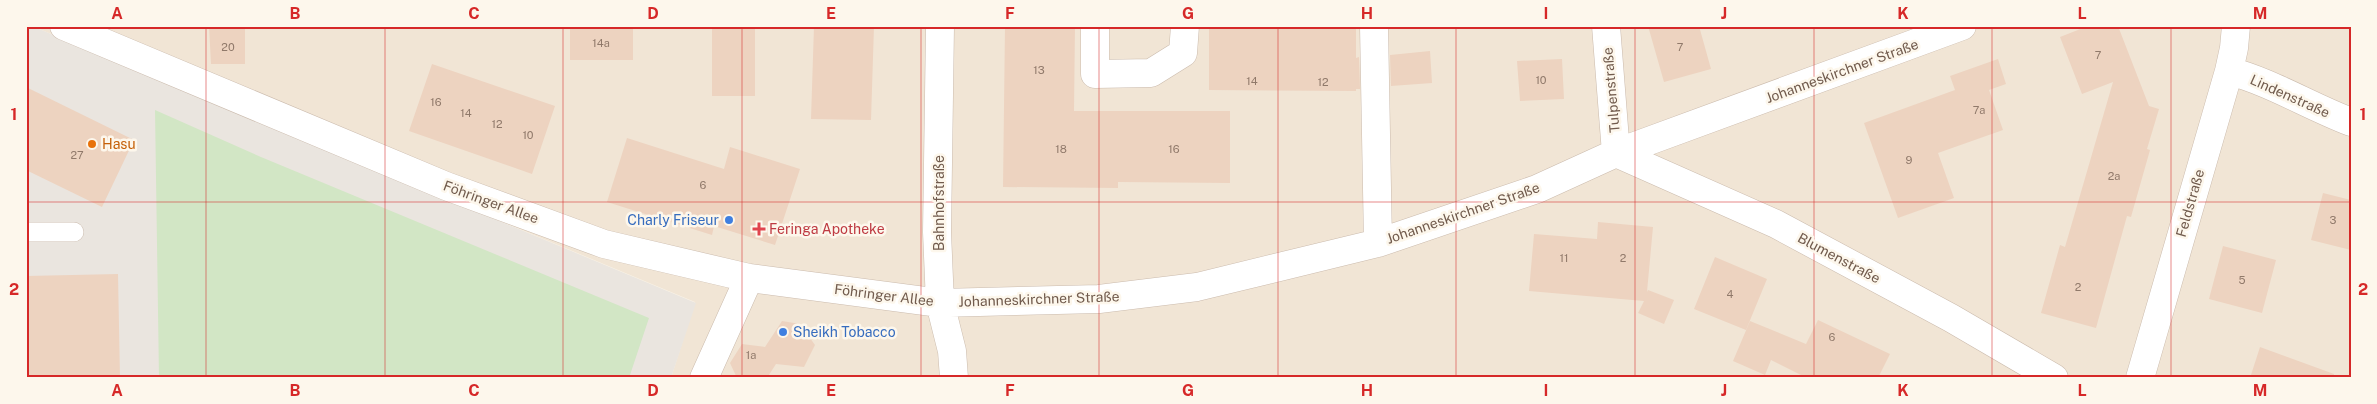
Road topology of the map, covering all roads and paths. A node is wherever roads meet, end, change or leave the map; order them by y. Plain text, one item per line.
1 (64, 26) edge
2 (940, 26) edge
3 (1095, 26) edge
4 (1184, 26) edge
5 (1374, 26) edge
6 (1606, 26) edge
7 (1962, 26) edge
8 (2235, 27) edge
9 (98, 33) edge
10 (2228, 71) junction
11 (2351, 122) edge
12 (1616, 153) junction
13 (26, 232) edge
14 (74, 232) dead end
15 (1378, 243) junction
16 (749, 278) junction
17 (940, 303) junction
18 (704, 378) edge
19 (954, 378) edge
20 (2054, 378) edge
21 (2140, 378) edge

1 - 9 street, Föhringer Allee
2 - 17 street, Bahnhofstraße
3 - 4 street
5 - 15 street
6 - 12 street, Tulpenstraße
7 - 12 street, Johanneskirchner Straße
8 - 10 street, Feldstraße
9 - 16 street, Föhringer Allee
10 - 11 street, Lindenstraße
10 - 21 street, Feldstraße
12 - 15 street, Johanneskirchner Straße
12 - 20 street, Blumenstraße
13 - 14 lane
15 - 17 street, Johanneskirchner Straße
16 - 17 street, Föhringer Allee
16 - 18 street
17 - 19 street, Bahnhofstraße

